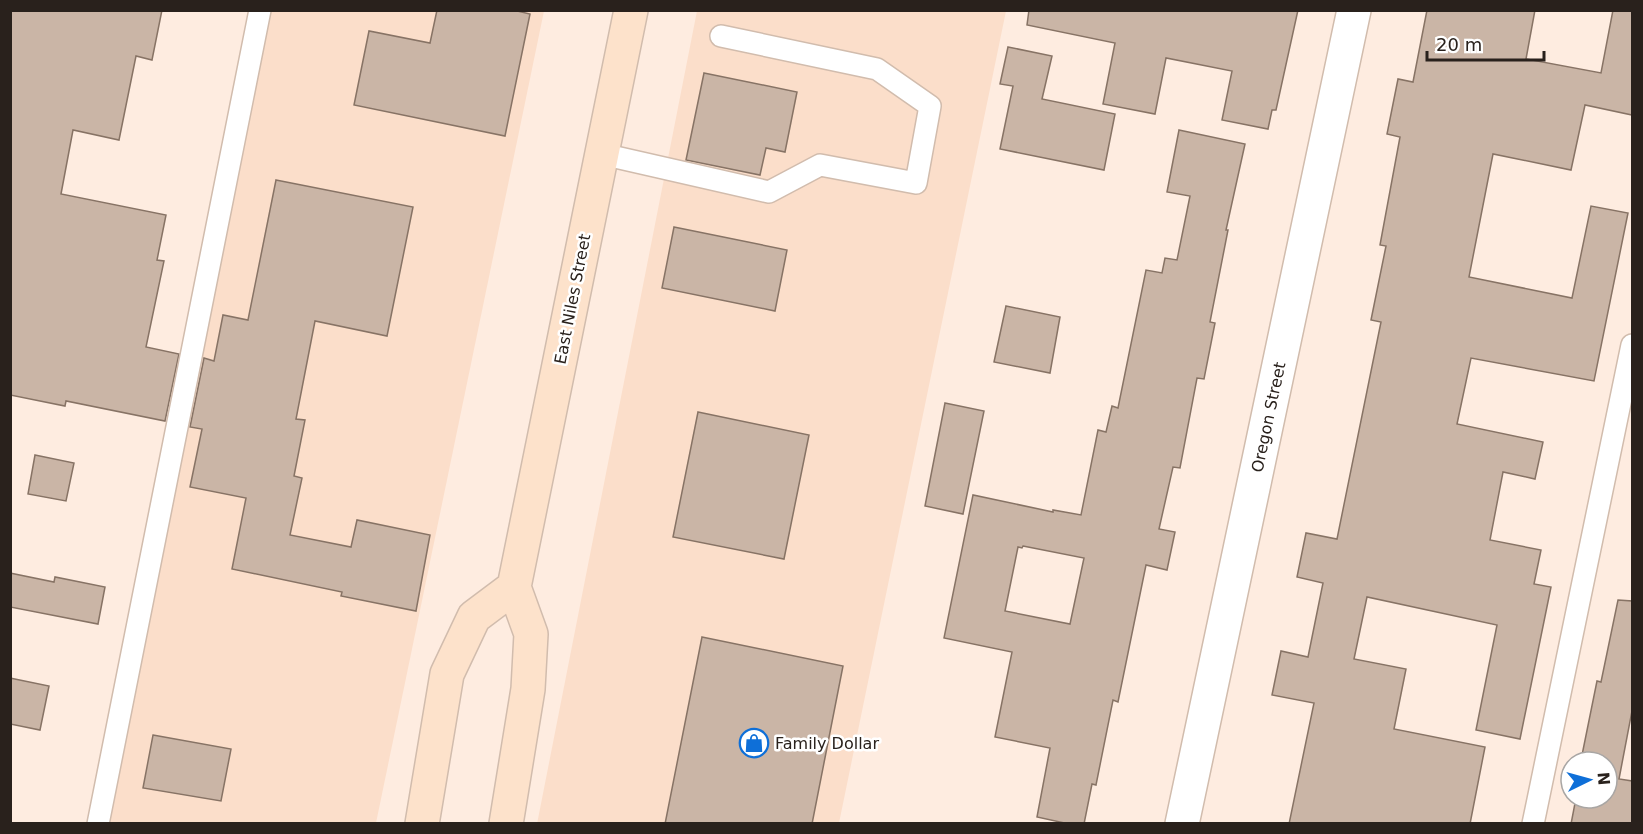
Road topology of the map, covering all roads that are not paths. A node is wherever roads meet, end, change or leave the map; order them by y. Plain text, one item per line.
1 (260, 10) edge
2 (631, 10) edge
3 (1354, 10) edge
4 (721, 36) dead end
5 (602, 154) junction
6 (1632, 345) edge
7 (514, 587) junction
8 (98, 824) edge
9 (422, 824) edge
10 (506, 824) edge
11 (1182, 824) edge
12 (1533, 824) edge

1 - 8 lane
2 - 5 main road, East Niles Street
3 - 11 street, Oregon Street
4 - 5 lane
5 - 7 main road, East Niles Street
6 - 12 lane
7 - 9 main road
7 - 10 main road

